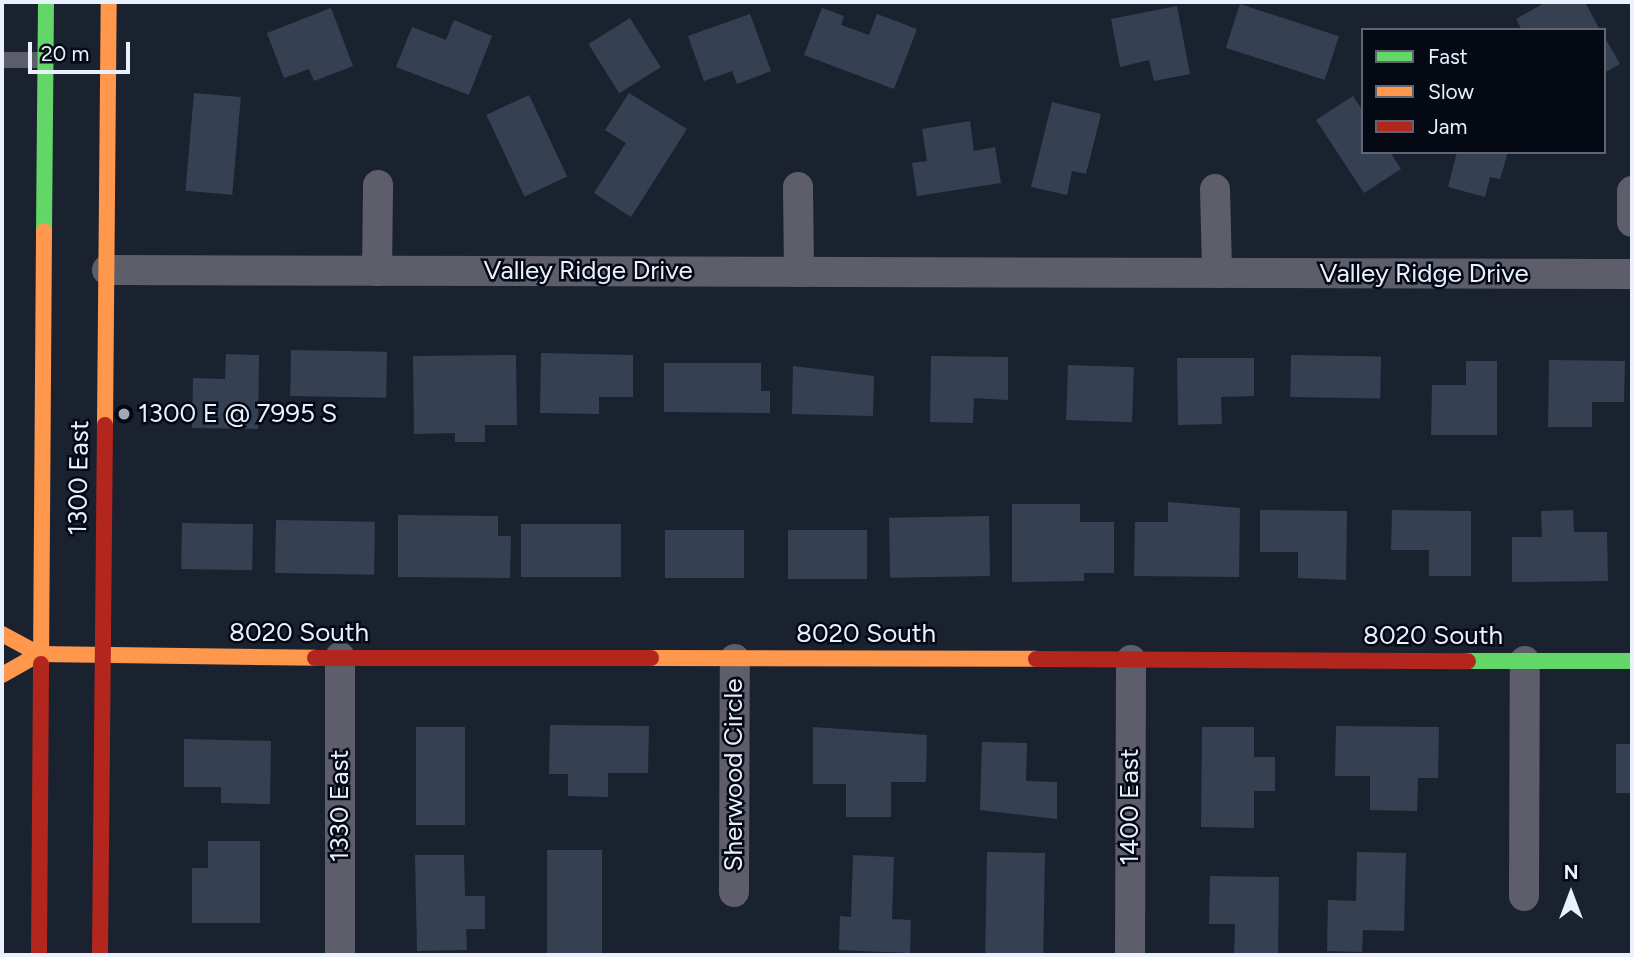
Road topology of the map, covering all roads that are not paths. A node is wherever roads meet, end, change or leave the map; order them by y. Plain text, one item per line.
1 (46, 2) edge
2 (109, 2) edge
3 (2, 60) edge
4 (45, 60) junction
5 (377, 185) dead end
6 (798, 187) dead end
7 (1215, 189) dead end
8 (1632, 191) edge
9 (1632, 222) edge
10 (107, 270) junction
11 (377, 271) junction
12 (799, 272) junction
13 (1217, 273) junction
14 (1632, 274) edge
15 (2, 634) edge
16 (39, 654) junction
17 (100, 657) junction
18 (340, 657) junction
19 (735, 659) junction
20 (1131, 660) junction
21 (1525, 661) junction
22 (1632, 661) edge
23 (2, 675) edge
24 (734, 892) dead end
25 (1524, 895) dead end
26 (39, 955) edge
27 (100, 955) edge
28 (340, 955) edge
29 (1130, 955) edge

1 - 4 main road, 1300 East
2 - 10 main road, 1300 East
3 - 4 lane
4 - 16 main road, 1300 East
5 - 11 street
6 - 12 street
7 - 13 street
8 - 9 street
10 - 11 street, Valley Ridge Drive
10 - 17 main road, 1300 East
11 - 12 street, Valley Ridge Drive
12 - 13 street, Valley Ridge Drive
13 - 14 street, Valley Ridge Drive
15 - 16 main road
16 - 17 main road, 8020 South
16 - 23 main road
16 - 26 main road, 1300 East
17 - 18 main road, 8020 South
17 - 27 main road, 1300 East
18 - 19 main road, 8020 South
18 - 28 street, 1330 East
19 - 20 main road, 8020 South
19 - 24 street, Sherwood Circle
20 - 21 main road, 8020 South
20 - 29 street, 1400 East
21 - 22 main road, 8020 South
21 - 25 street

